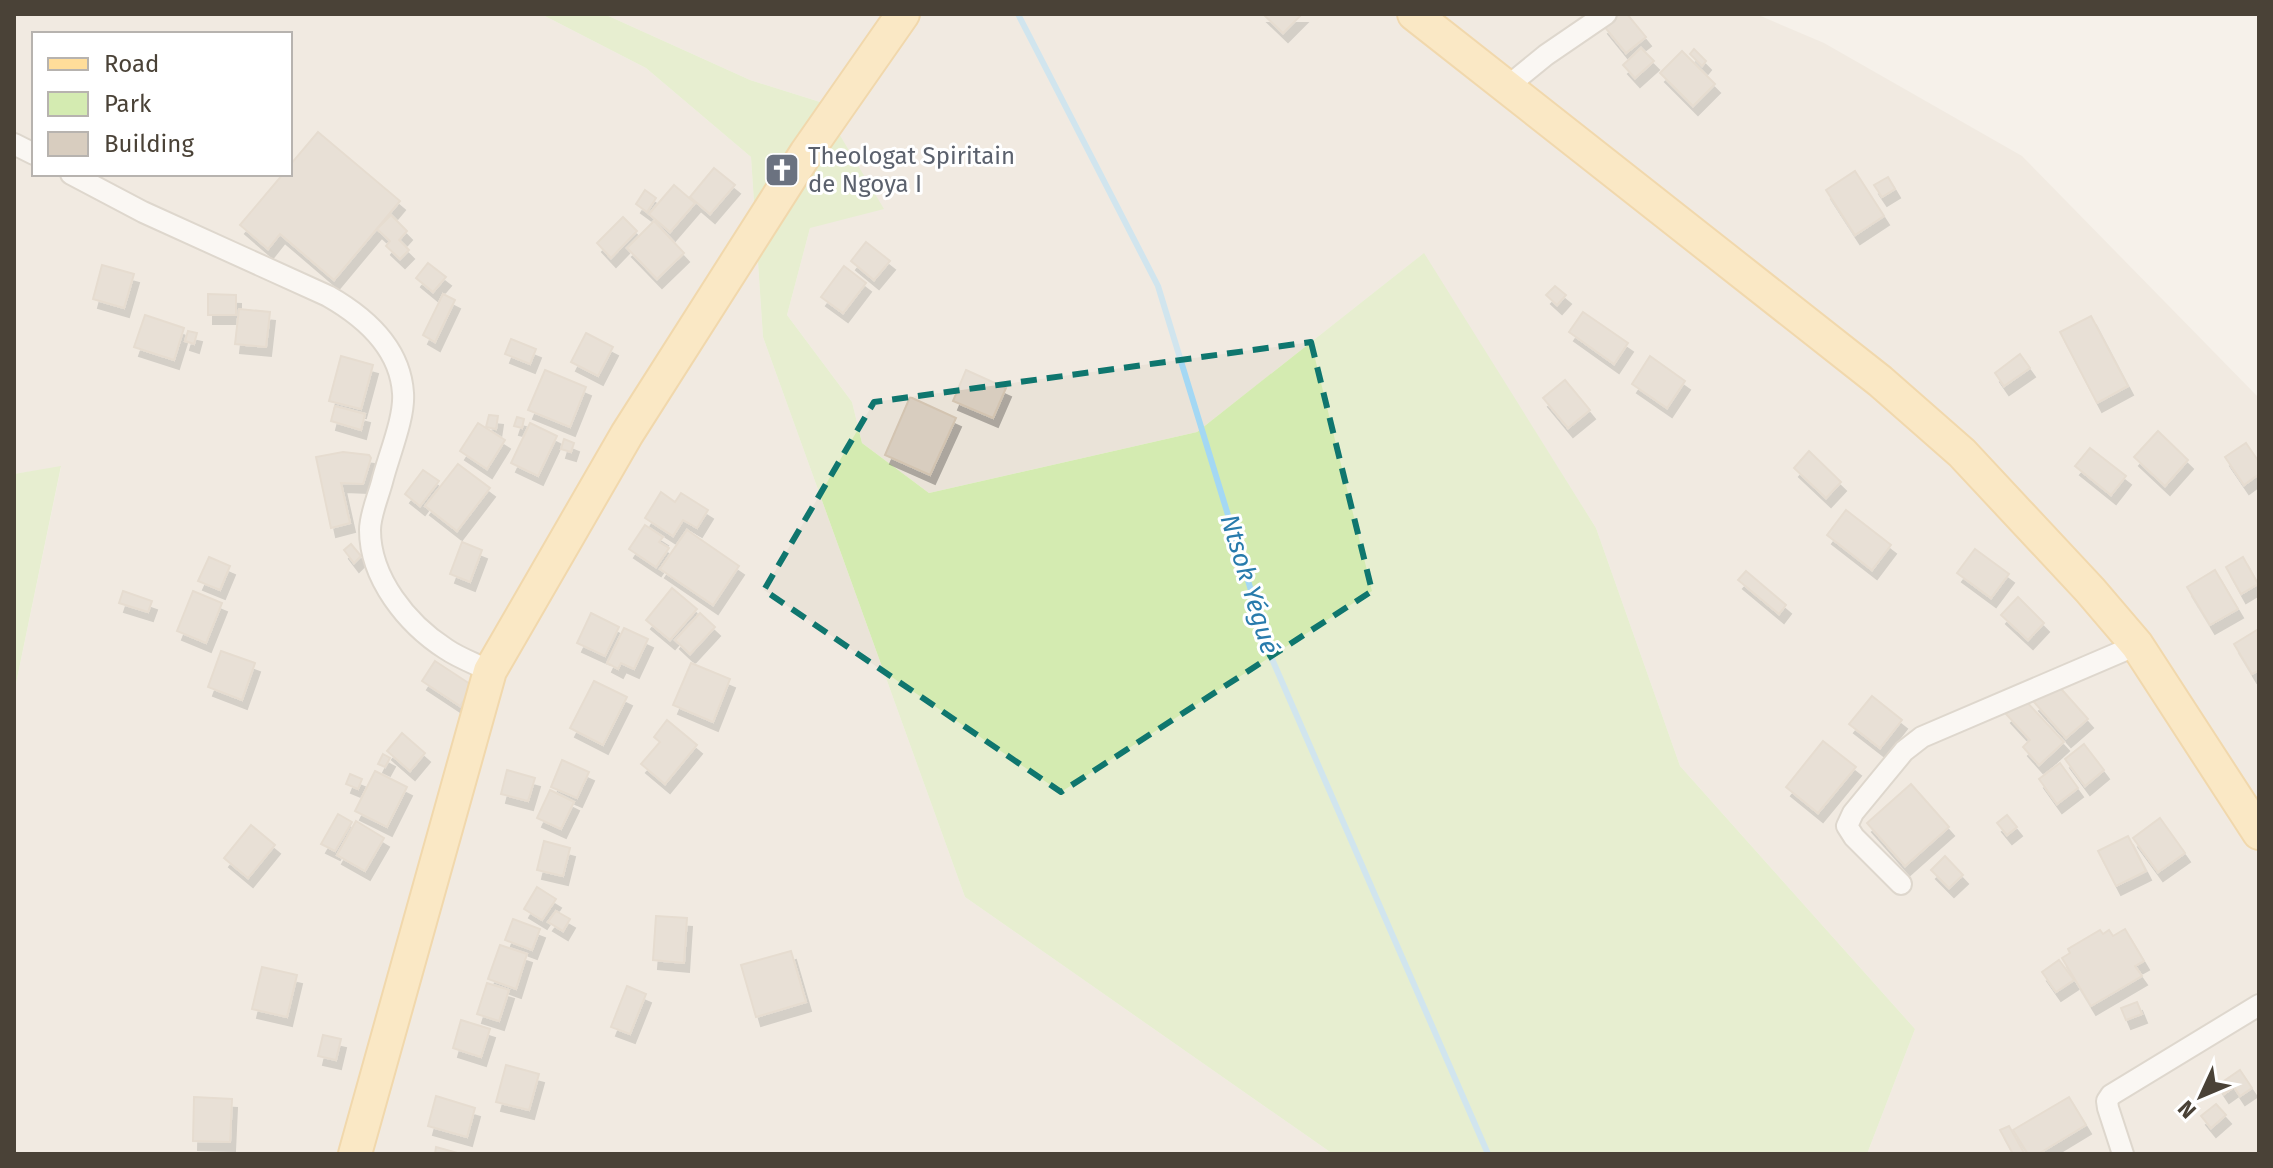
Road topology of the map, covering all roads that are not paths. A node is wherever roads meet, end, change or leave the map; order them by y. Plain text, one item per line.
1 (903, 14) edge
2 (1414, 14) edge
3 (1606, 14) edge
4 (1508, 86) junction
5 (14, 144) edge
6 (32, 153) edge
7 (75, 176) edge
8 (2137, 645) junction
9 (490, 671) junction
10 (2259, 833) edge
11 (1901, 884) dead end
12 (2259, 1005) edge
13 (355, 1154) edge
14 (2123, 1154) edge

1 - 9 main road
2 - 4 main road
3 - 4 street
4 - 8 main road
5 - 6 street
7 - 9 street
8 - 10 main road
8 - 11 street
9 - 13 main road
12 - 14 street

